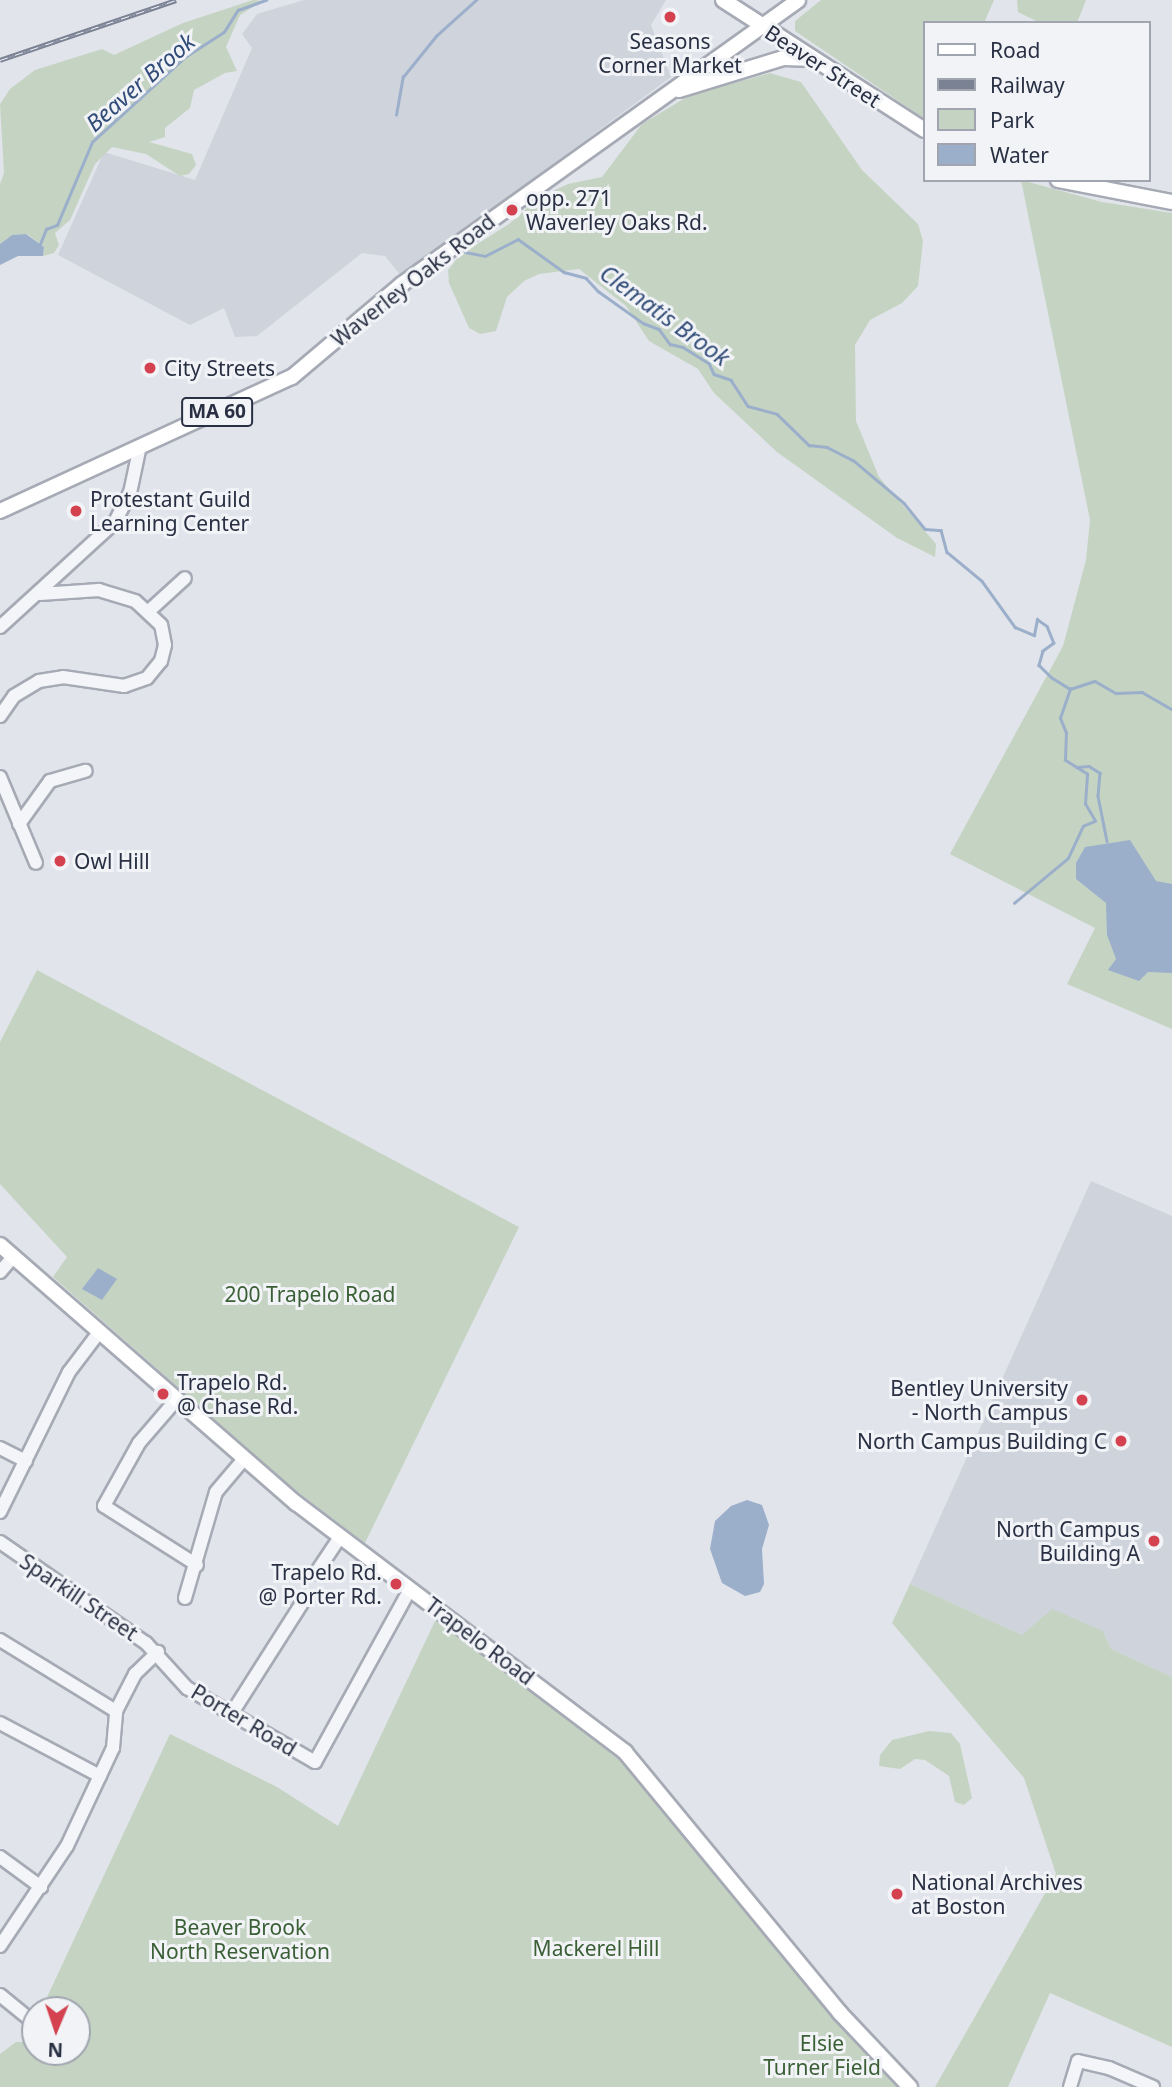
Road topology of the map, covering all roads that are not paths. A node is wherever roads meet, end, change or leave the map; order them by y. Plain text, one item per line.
1 (723, 0) edge
2 (798, 0) edge
3 (761, 26) junction
4 (816, 62) junction
5 (653, 103) junction
6 (923, 129) edge
7 (1068, 182) edge
8 (1172, 202) edge
9 (140, 446) junction
10 (0, 511) edge
11 (185, 578) dead end
12 (40, 594) junction
13 (150, 610) junction
14 (0, 627) edge
15 (0, 716) edge
16 (86, 771) dead end
17 (0, 777) edge
18 (19, 824) junction
19 (36, 863) dead end
20 (0, 1245) edge
21 (14, 1256) junction
22 (0, 1272) edge
23 (100, 1331) junction
24 (177, 1399) junction
25 (0, 1448) edge
26 (244, 1459) junction
27 (26, 1461) junction
28 (0, 1512) edge
29 (340, 1537) junction
30 (0, 1542) edge
31 (197, 1565) junction
32 (316, 1573) dead end
33 (410, 1589) junction
34 (185, 1598) dead end
35 (302, 1603) dead end
36 (0, 1640) edge
37 (158, 1652) junction
38 (116, 1711) junction
39 (232, 1713) junction
40 (0, 1723) edge
41 (100, 1776) junction
42 (0, 1857) edge
43 (41, 1887) junction
44 (0, 1946) edge
45 (0, 1995) edge
46 (21, 2012) edge
47 (910, 2087) edge
48 (1070, 2087) edge
49 (1153, 2087) edge

1 - 3 main road, Beaver Street
2 - 3 main road, Waverley Oaks Road / MA 60
3 - 4 main road, Beaver Street
3 - 5 main road, Waverley Oaks Road / MA 60
4 - 5 main road
4 - 6 main road, Beaver Street
5 - 9 main road, Waverley Oaks Road / MA 60
7 - 8 main road
9 - 10 main road, Waverley Oaks Road / MA 60
9 - 12 street
11 - 13 street
12 - 13 street
12 - 14 street
13 - 15 street
16 - 18 street
17 - 18 street
18 - 19 street
20 - 21 main road, Trapelo Road
21 - 22 street
21 - 23 main road, Trapelo Road
23 - 24 main road, Trapelo Road
23 - 27 street
24 - 26 main road, Trapelo Road
24 - 31 street
25 - 27 street
26 - 29 main road, Trapelo Road
26 - 31 street
27 - 28 street
29 - 32 street
29 - 33 main road, Trapelo Road
30 - 37 street, Sparkill Street
31 - 34 street
33 - 39 street, Porter Road
33 - 47 main road, Trapelo Road
35 - 39 street
36 - 38 street
37 - 38 street
37 - 39 street, Porter Road
38 - 41 street
40 - 41 street
41 - 43 street
42 - 43 street
43 - 44 street
45 - 46 street
48 - 49 street

